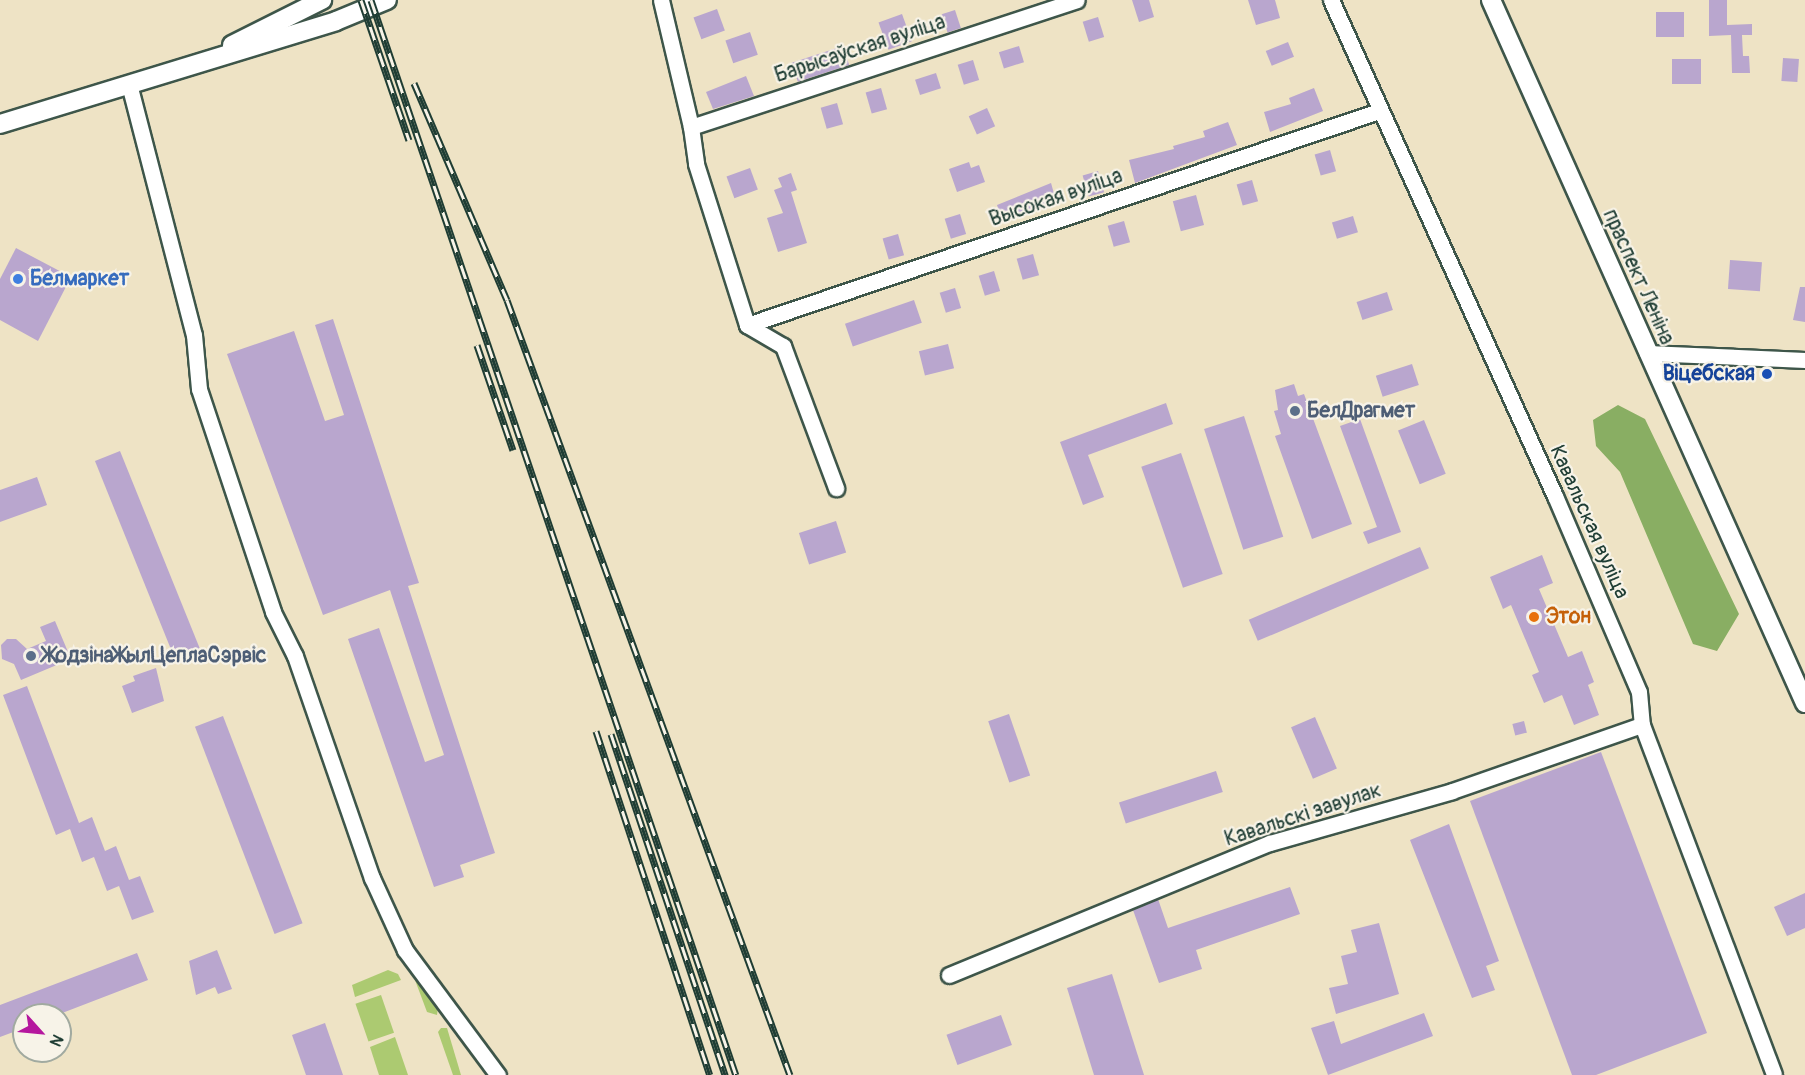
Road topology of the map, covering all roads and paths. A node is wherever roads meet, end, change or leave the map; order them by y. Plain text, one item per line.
1 (322, 0) edge
2 (387, 0) edge
3 (661, 0) edge
4 (1077, 0) edge
5 (1331, 0) edge
6 (1491, 0) edge
7 (202, 62) junction
8 (129, 84) junction
9 (1379, 111) junction
10 (0, 124) edge
11 (692, 127) junction
12 (747, 325) junction
13 (1647, 353) junction
14 (1805, 360) edge
15 (836, 488) dead end
16 (1805, 703) edge
17 (1642, 725) junction
18 (949, 975) dead end
19 (1774, 1074) edge
20 (498, 1075) edge

1 - 7 main road
2 - 7 main road
3 - 11 street
4 - 11 street, Барысаўская вуліца
5 - 9 street, Кавальская вуліца
6 - 13 main road, праспект Леніна
7 - 8 main road
8 - 10 main road
8 - 20 street
9 - 12 street, Высокая вуліца
9 - 17 street, Кавальская вуліца
11 - 12 street
12 - 15 street
13 - 14 street
13 - 16 main road, праспект Леніна
17 - 18 street, Кавальскі завулак
17 - 19 street, Кавальская вуліца

